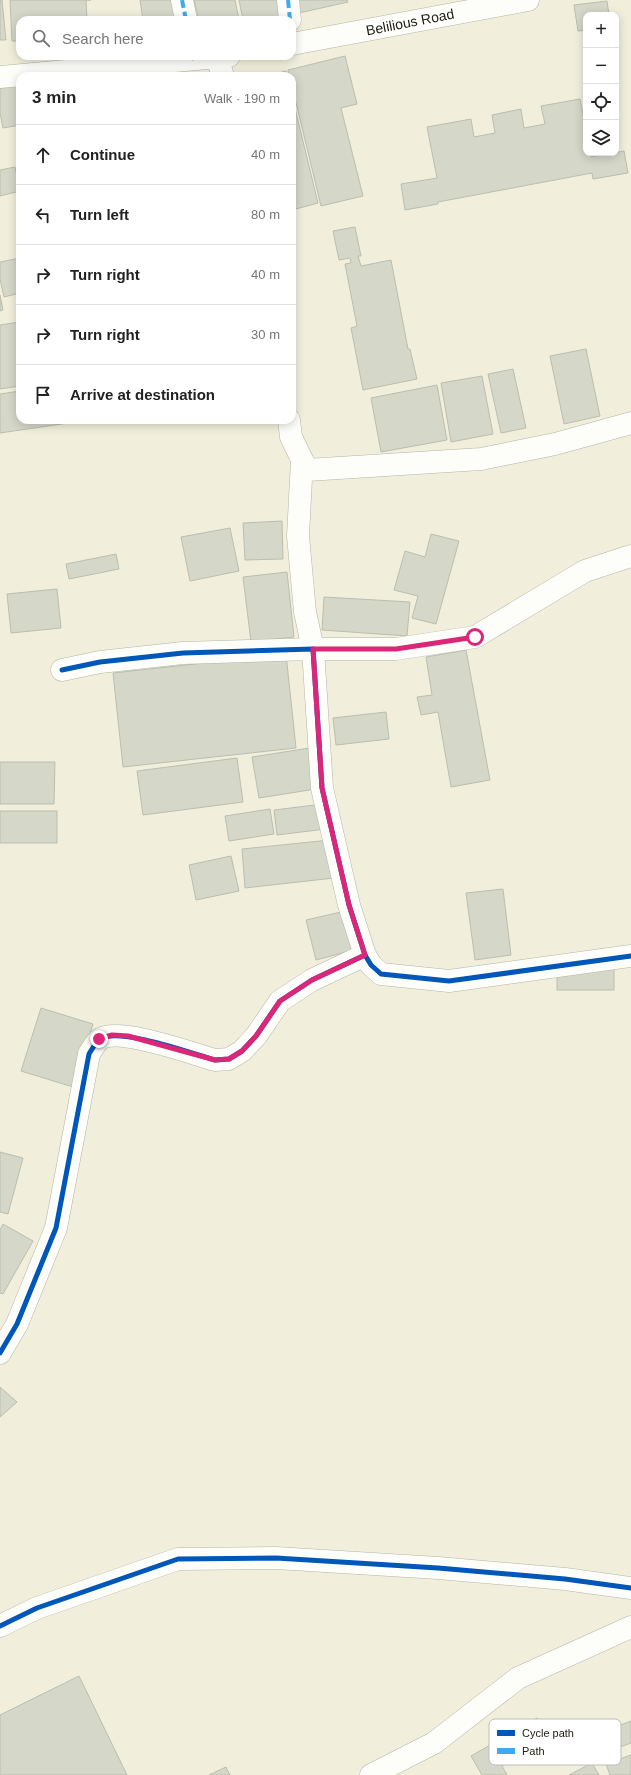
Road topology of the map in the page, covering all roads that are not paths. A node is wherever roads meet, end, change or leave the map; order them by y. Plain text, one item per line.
1 (182, 0) edge
2 (288, 0) edge
3 (528, 0) edge
4 (185, 16) edge
5 (290, 16) edge
6 (296, 43) edge
7 (173, 60) edge
8 (205, 60) edge
9 (223, 63) edge
10 (51, 72) edge
11 (16, 75) edge
12 (0, 77) edge
13 (631, 423) edge
14 (289, 424) edge
15 (302, 460) junction
16 (631, 556) edge
17 (313, 649) junction
18 (62, 670) dead end
19 (365, 955) junction
20 (631, 956) edge
21 (0, 1353) edge
22 (631, 1588) edge
23 (0, 1626) edge
24 (631, 1627) edge
25 (371, 1775) edge

1 - 4 street
2 - 5 street
3 - 6 street, Belilious Road
7 - 10 street
8 - 9 street
11 - 12 street
13 - 15 street
14 - 15 street
15 - 17 street
16 - 17 street
17 - 18 street
17 - 19 street
19 - 20 street
19 - 21 street
22 - 23 street
24 - 25 street

